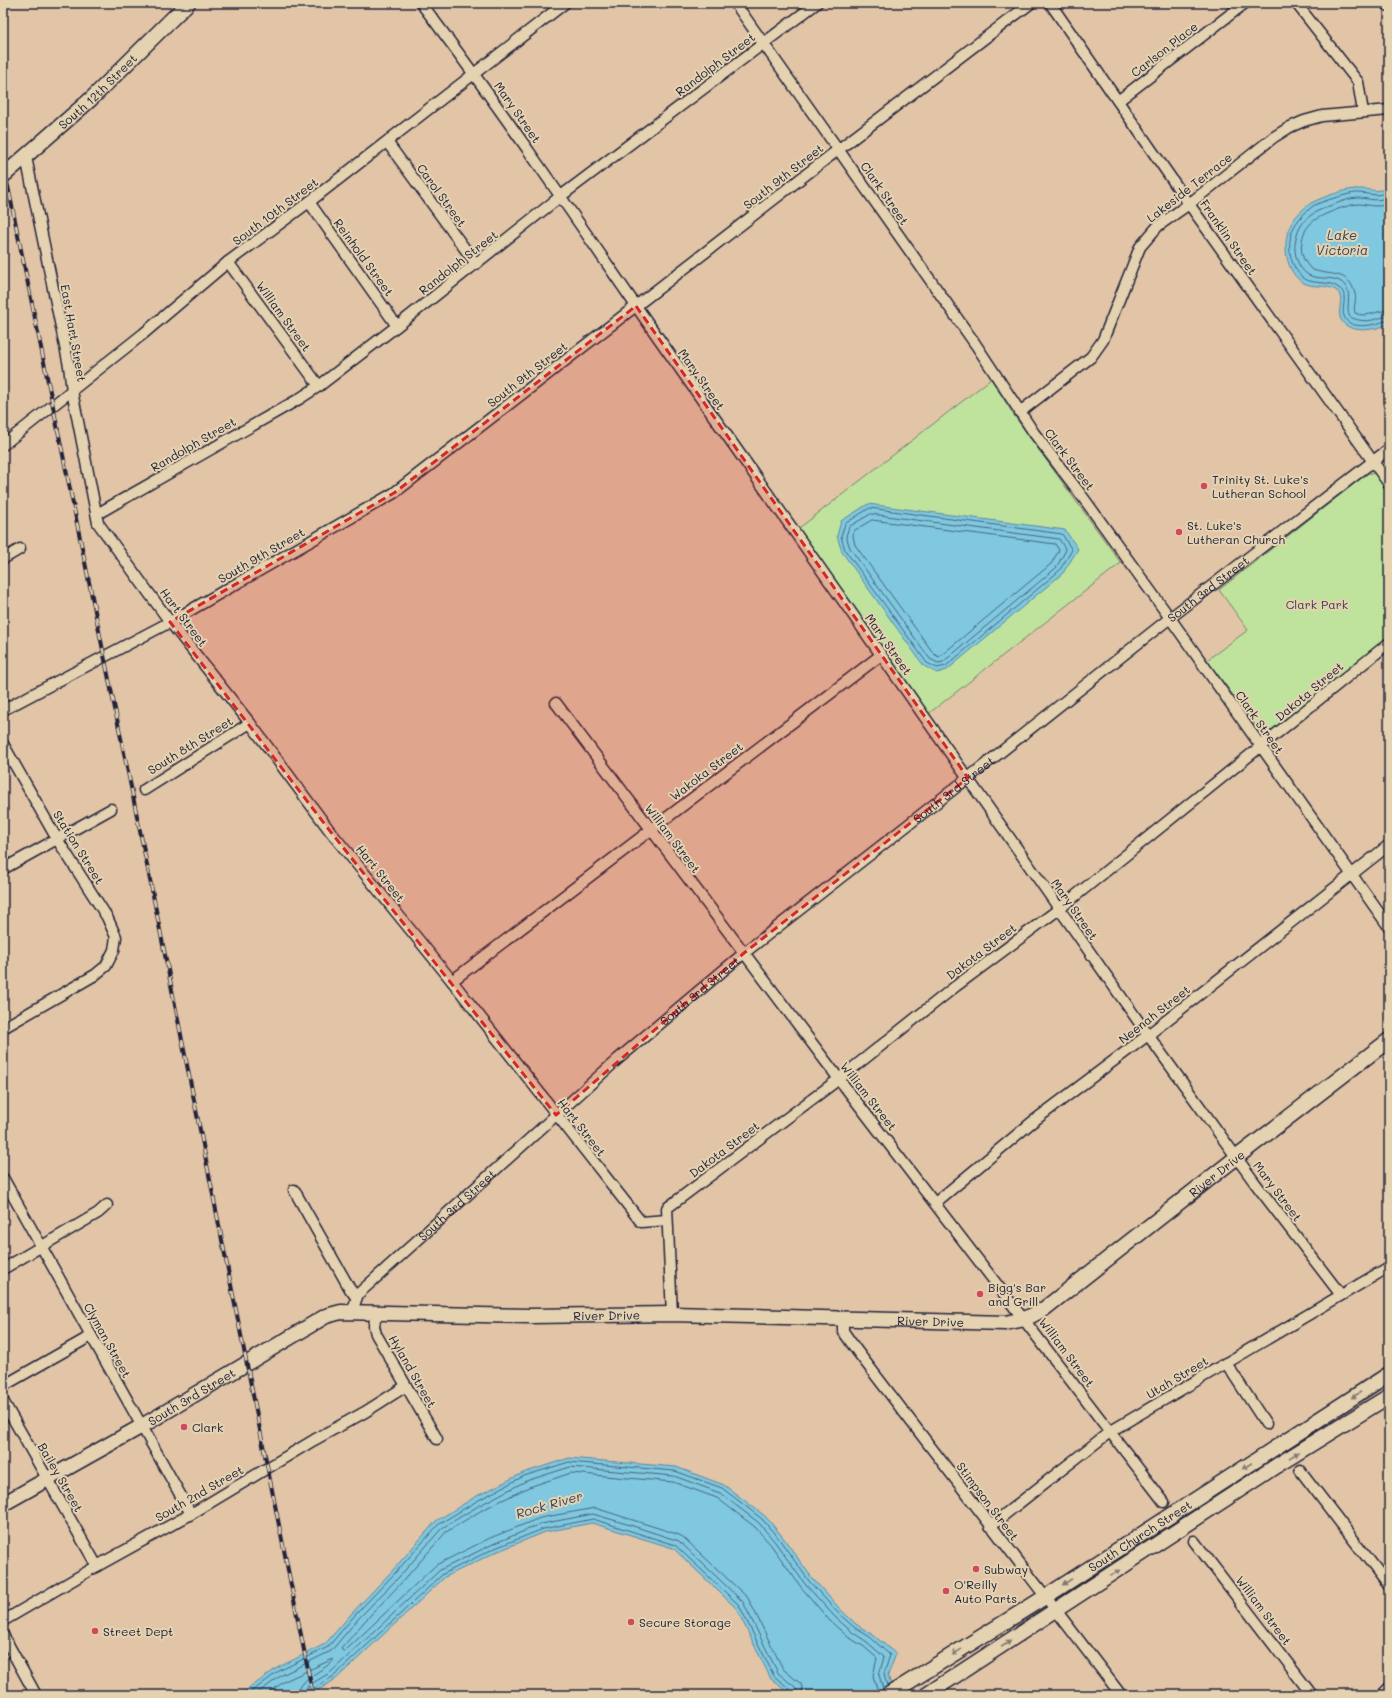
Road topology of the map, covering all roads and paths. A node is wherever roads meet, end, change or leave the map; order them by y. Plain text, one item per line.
1 (188, 3) edge
2 (421, 3) edge
3 (565, 3) edge
4 (734, 3) edge
5 (817, 3) edge
6 (1031, 3) edge
7 (1050, 3) edge
8 (1245, 3) edge
9 (1296, 3) edge
10 (763, 44) junction
11 (474, 73) junction
12 (1118, 101) junction
13 (1389, 110) edge
14 (1363, 112) junction
15 (387, 142) junction
16 (838, 150) junction
17 (26, 157) junction
18 (3, 176) edge
19 (561, 196) junction
20 (309, 202) junction
21 (1189, 204) junction
22 (228, 262) junction
23 (476, 264) junction
24 (636, 306) junction
25 (398, 326) junction
26 (319, 386) junction
27 (72, 391) junction
28 (1020, 412) junction
29 (3, 445) edge
30 (1389, 449) edge
31 (1373, 461) junction
32 (1389, 484) edge
33 (97, 514) junction
34 (20, 549) dead end
35 (3, 559) edge
36 (1170, 618) junction
37 (170, 622) junction
38 (1389, 643) edge
39 (881, 655) junction
40 (556, 703) dead end
41 (3, 710) edge
42 (250, 723) junction
43 (3, 744) edge
44 (1261, 747) junction
45 (968, 778) junction
46 (144, 790) dead end
47 (111, 809) dead end
48 (650, 829) junction
49 (57, 839) junction
50 (1389, 845) edge
51 (3, 869) edge
52 (1352, 875) junction
53 (1059, 909) junction
54 (1389, 927) edge
55 (744, 953) junction
56 (452, 981) junction
57 (3, 1028) edge
58 (1148, 1035) junction
59 (1389, 1040) edge
60 (839, 1079) junction
61 (556, 1115) junction
62 (1237, 1157) junction
63 (3, 1178) edge
64 (294, 1190) dead end
65 (935, 1203) junction
66 (107, 1205) dead end
67 (666, 1220) junction
68 (42, 1246) junction
69 (1389, 1267) edge
70 (3, 1269) edge
71 (1341, 1295) junction
72 (356, 1297) junction
73 (352, 1312) junction
74 (376, 1313) junction
75 (672, 1314) junction
76 (1025, 1319) junction
77 (844, 1320) junction
78 (91, 1336) junction
79 (1226, 1363) junction
80 (1389, 1374) edge
81 (3, 1386) edge
82 (406, 1386) junction
83 (1389, 1396) edge
84 (3, 1401) edge
85 (1266, 1424) dead end
86 (142, 1426) junction
87 (1111, 1431) junction
88 (437, 1439) dead end
89 (1300, 1470) dead end
90 (47, 1479) junction
91 (1164, 1502) dead end
92 (3, 1504) edge
93 (191, 1514) junction
94 (990, 1526) junction
95 (1194, 1541) dead end
96 (97, 1566) junction
97 (1389, 1586) edge
98 (1045, 1597) junction
99 (1056, 1612) junction
100 (3, 1621) edge
101 (3, 1635) edge
102 (1389, 1687) edge
103 (893, 1692) edge
104 (36, 1695) edge
105 (926, 1695) edge
106 (1121, 1695) edge
107 (1312, 1695) edge
108 (1381, 1695) edge

1 - 17 street, South 12th Street
2 - 11 street, Mary Street
3 - 11 street, South 10th Street
4 - 10 street, Clark Street
5 - 10 street, Randolph Street
6 - 16 street, South 9th Street
7 - 12 street, Franklin Street
8 - 12 street, Carlson Place
9 - 14 street
10 - 16 street, Clark Street
10 - 19 street, Randolph Street
11 - 15 street, South 10th Street
11 - 19 street, Mary Street
12 - 21 street, Franklin Street
13 - 14 street, Lakeside Terrace
14 - 21 street, Lakeside Terrace
15 - 20 street, South 10th Street
15 - 23 street, Carol Street
16 - 24 street, South 9th Street
16 - 28 street, Clark Street
17 - 18 street, South 12th Street
17 - 27 street, East Hart Street
19 - 23 street, Randolph Street
19 - 24 street, Mary Street
20 - 22 street, South 10th Street
20 - 25 street, Reinhold Street
21 - 28 street, Lakeside Terrace
21 - 31 street, Franklin Street
22 - 26 street, William Street
22 - 27 street, South 10th Street
23 - 25 street, Randolph Street
24 - 37 street, South 9th Street
24 - 39 street, Mary Street
25 - 26 street, Randolph Street
26 - 33 street, Randolph Street
27 - 29 street, South 10th Street
27 - 33 street, East Hart Street
28 - 36 street, Clark Street
30 - 31 street, South 3rd Street
31 - 32 street, Franklin Street
31 - 36 street, South 3rd Street
33 - 37 street, Hart Street
34 - 35 street
36 - 44 street, Clark Street
36 - 45 street, South 3rd Street
37 - 41 street, South 9th Street
37 - 42 street, Hart Street
38 - 44 street, Dakota Street
39 - 45 street, Mary Street
39 - 48 street, Wakoka Street
40 - 48 street, William Street
42 - 46 street, South 8th Street
42 - 56 street, Hart Street
43 - 49 street, Station Street
44 - 52 street, Clark Street
44 - 53 street, Dakota Street
45 - 53 street, Mary Street
45 - 55 street, South 3rd Street
47 - 49 street
48 - 55 street, William Street
48 - 56 street, Wakoka Street
49 - 51 street
49 - 57 street, Station Street
50 - 52 street, Neenah Street
52 - 54 street, Clark Street
52 - 58 street, Neenah Street
53 - 58 street, Mary Street
53 - 60 street, Dakota Street
55 - 60 street, William Street
55 - 61 street, South 3rd Street
56 - 61 street, Hart Street
58 - 62 street, Mary Street
58 - 65 street, Neenah Street
59 - 62 street, River Drive
60 - 65 street, William Street
60 - 67 street, Dakota Street
61 - 67 street, Hart Street
61 - 72 street, South 3rd Street
62 - 71 street, Mary Street
62 - 76 street, River Drive
63 - 68 street, Clyman Street
64 - 72 street
65 - 76 street, William Street
66 - 68 street
67 - 75 street, Dakota Street
68 - 70 street
68 - 78 street, Clyman Street
69 - 71 street, Utah Street
71 - 79 street, Utah Street
72 - 73 street
73 - 74 street, South 3rd Street
73 - 86 street, South 3rd Street
74 - 75 street, River Drive
74 - 82 street, Hyland Street
75 - 77 street, River Drive
76 - 77 street, River Drive
76 - 87 street, William Street
77 - 94 street, Stimpson Street
78 - 81 street
78 - 86 street, Clyman Street
79 - 85 street
79 - 87 street, Utah Street
80 -> 98 street, South Church Street
82 - 88 street, Hyland Street
82 - 93 street, South 2nd Street
99 -> 83 street, South Church Street
84 - 90 street, Bailey Street
86 - 90 street, South 3rd Street
86 - 93 street, Clyman Street
87 - 91 street, William Street
87 - 94 street, Utah Street
89 - 97 street
90 - 92 street, South 3rd Street
90 - 96 street, Bailey Street
93 - 96 street, South 2nd Street
94 - 98 street, Stimpson Street
95 - 107 street, William Street
96 - 100 street, South 2nd Street
98 - 99 street, Stimpson Street
98 -> 103 street, South Church Street
105 -> 99 street, South Church Street
99 - 106 street, Stimpson Street
101 - 104 street
102 - 108 street

